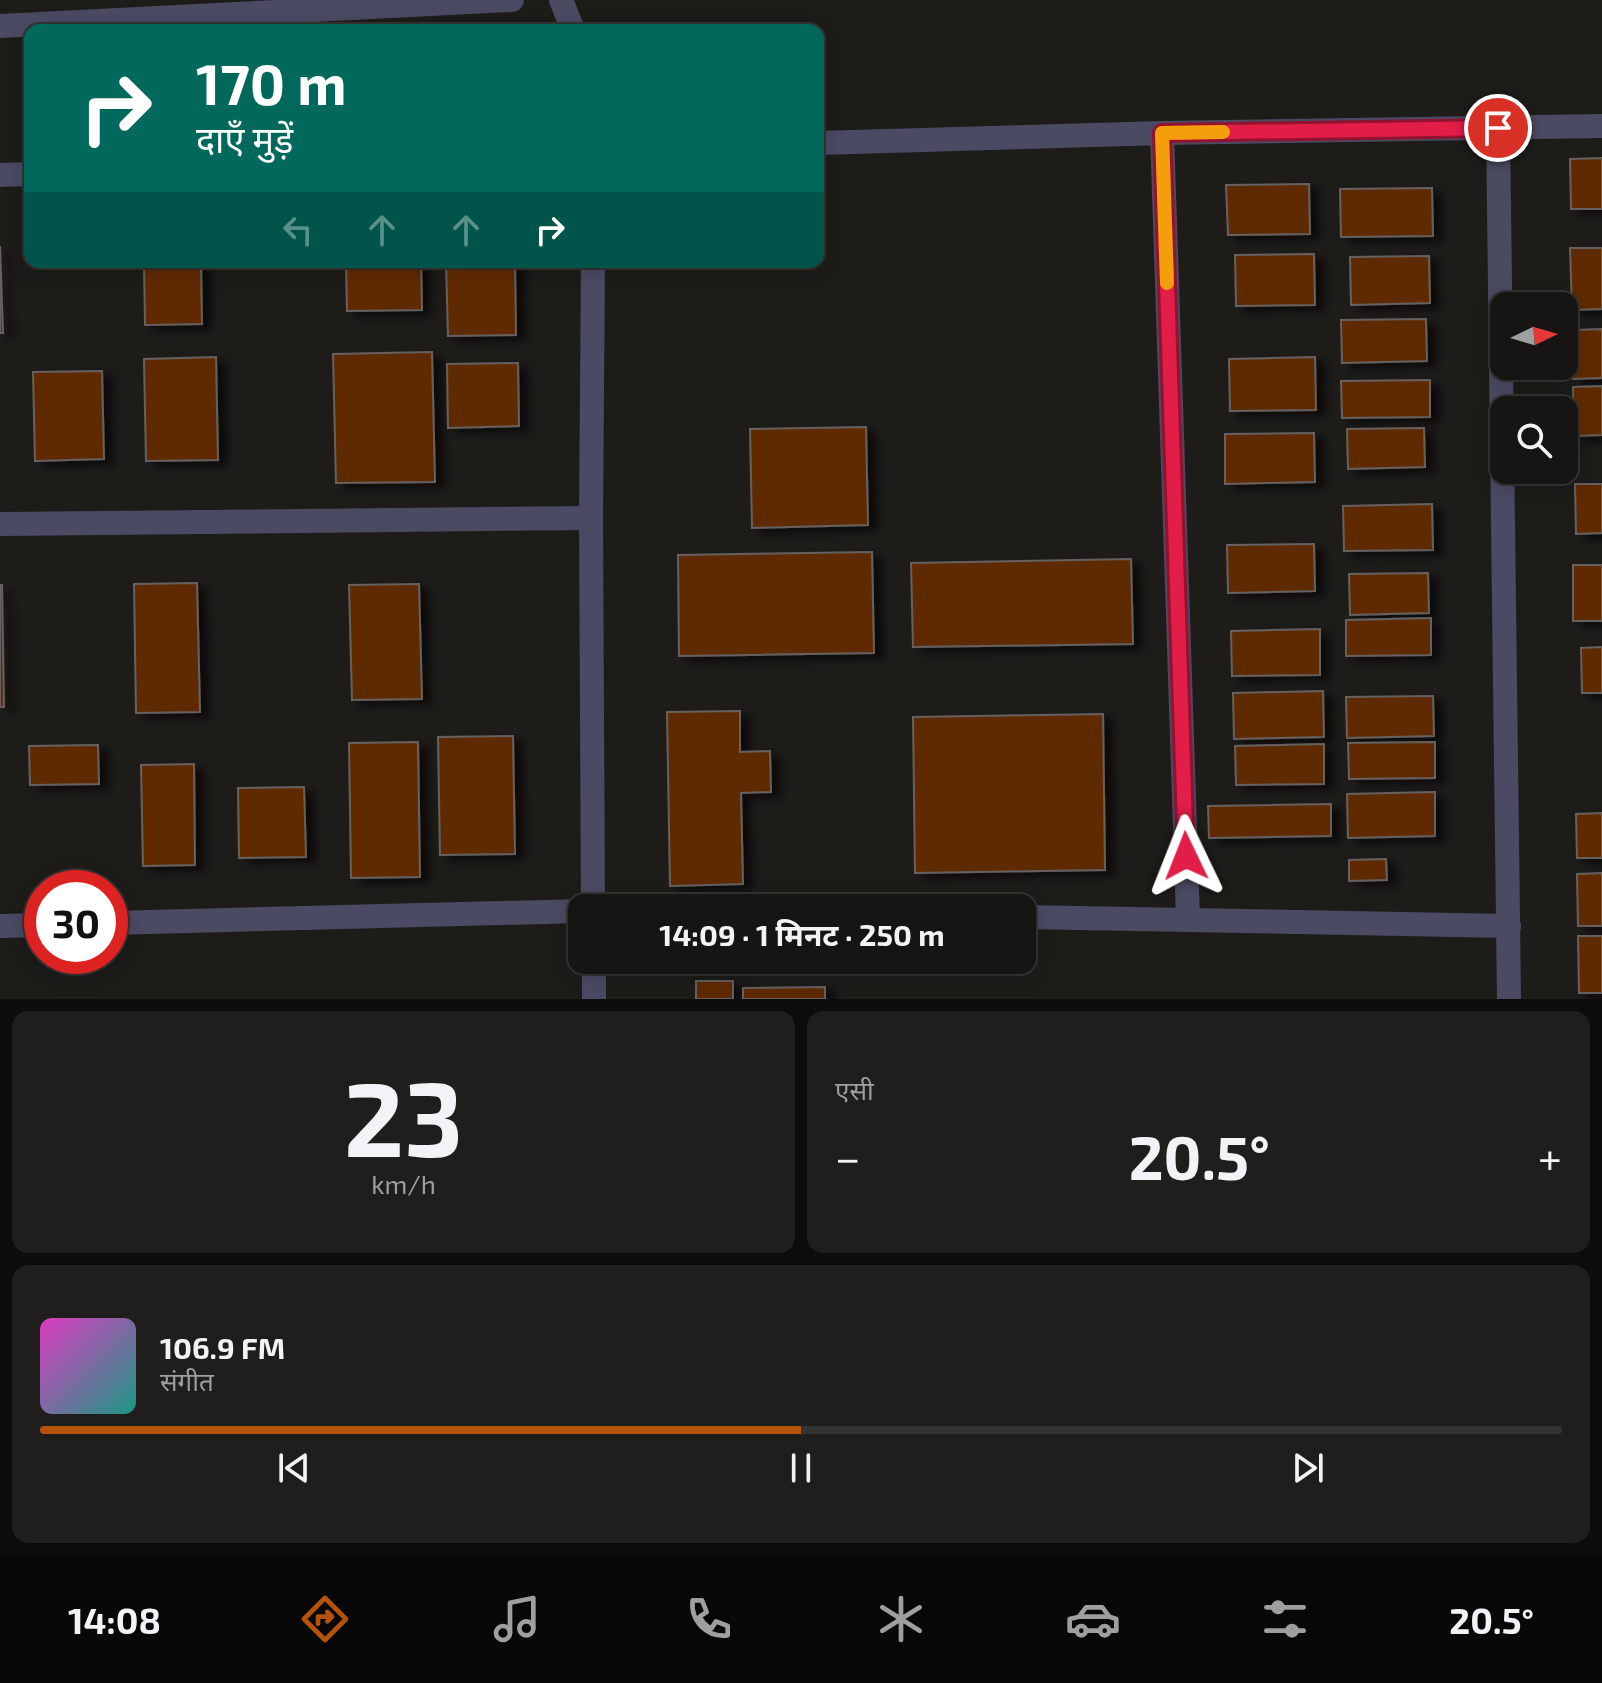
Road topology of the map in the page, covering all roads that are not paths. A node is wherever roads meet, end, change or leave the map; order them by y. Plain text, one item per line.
1 (512, 0) edge
2 (561, 0) edge
3 (122, 10) edge
4 (571, 24) edge
5 (0, 26) edge
6 (1602, 126) edge
7 (1498, 128) junction
8 (1162, 133) junction
9 (824, 143) edge
10 (24, 174) edge
11 (0, 175) edge
12 (593, 268) edge
13 (591, 518) junction
14 (0, 524) edge
15 (593, 894) edge
16 (568, 911) edge
17 (1036, 917) edge
18 (1188, 919) junction
19 (128, 923) edge
20 (24, 925) edge
21 (0, 926) edge
22 (1509, 926) junction
23 (594, 974) edge
24 (594, 999) edge
25 (1509, 999) edge

1 - 3 street
2 - 4 street
3 - 5 street
6 - 7 street
7 - 8 street
7 - 22 street
8 - 9 street
8 - 18 street
10 - 11 street
12 - 13 street
13 - 14 street
13 - 15 street
16 - 19 street
17 - 18 street
18 - 22 street
20 - 21 street
22 - 25 street
23 - 24 street

